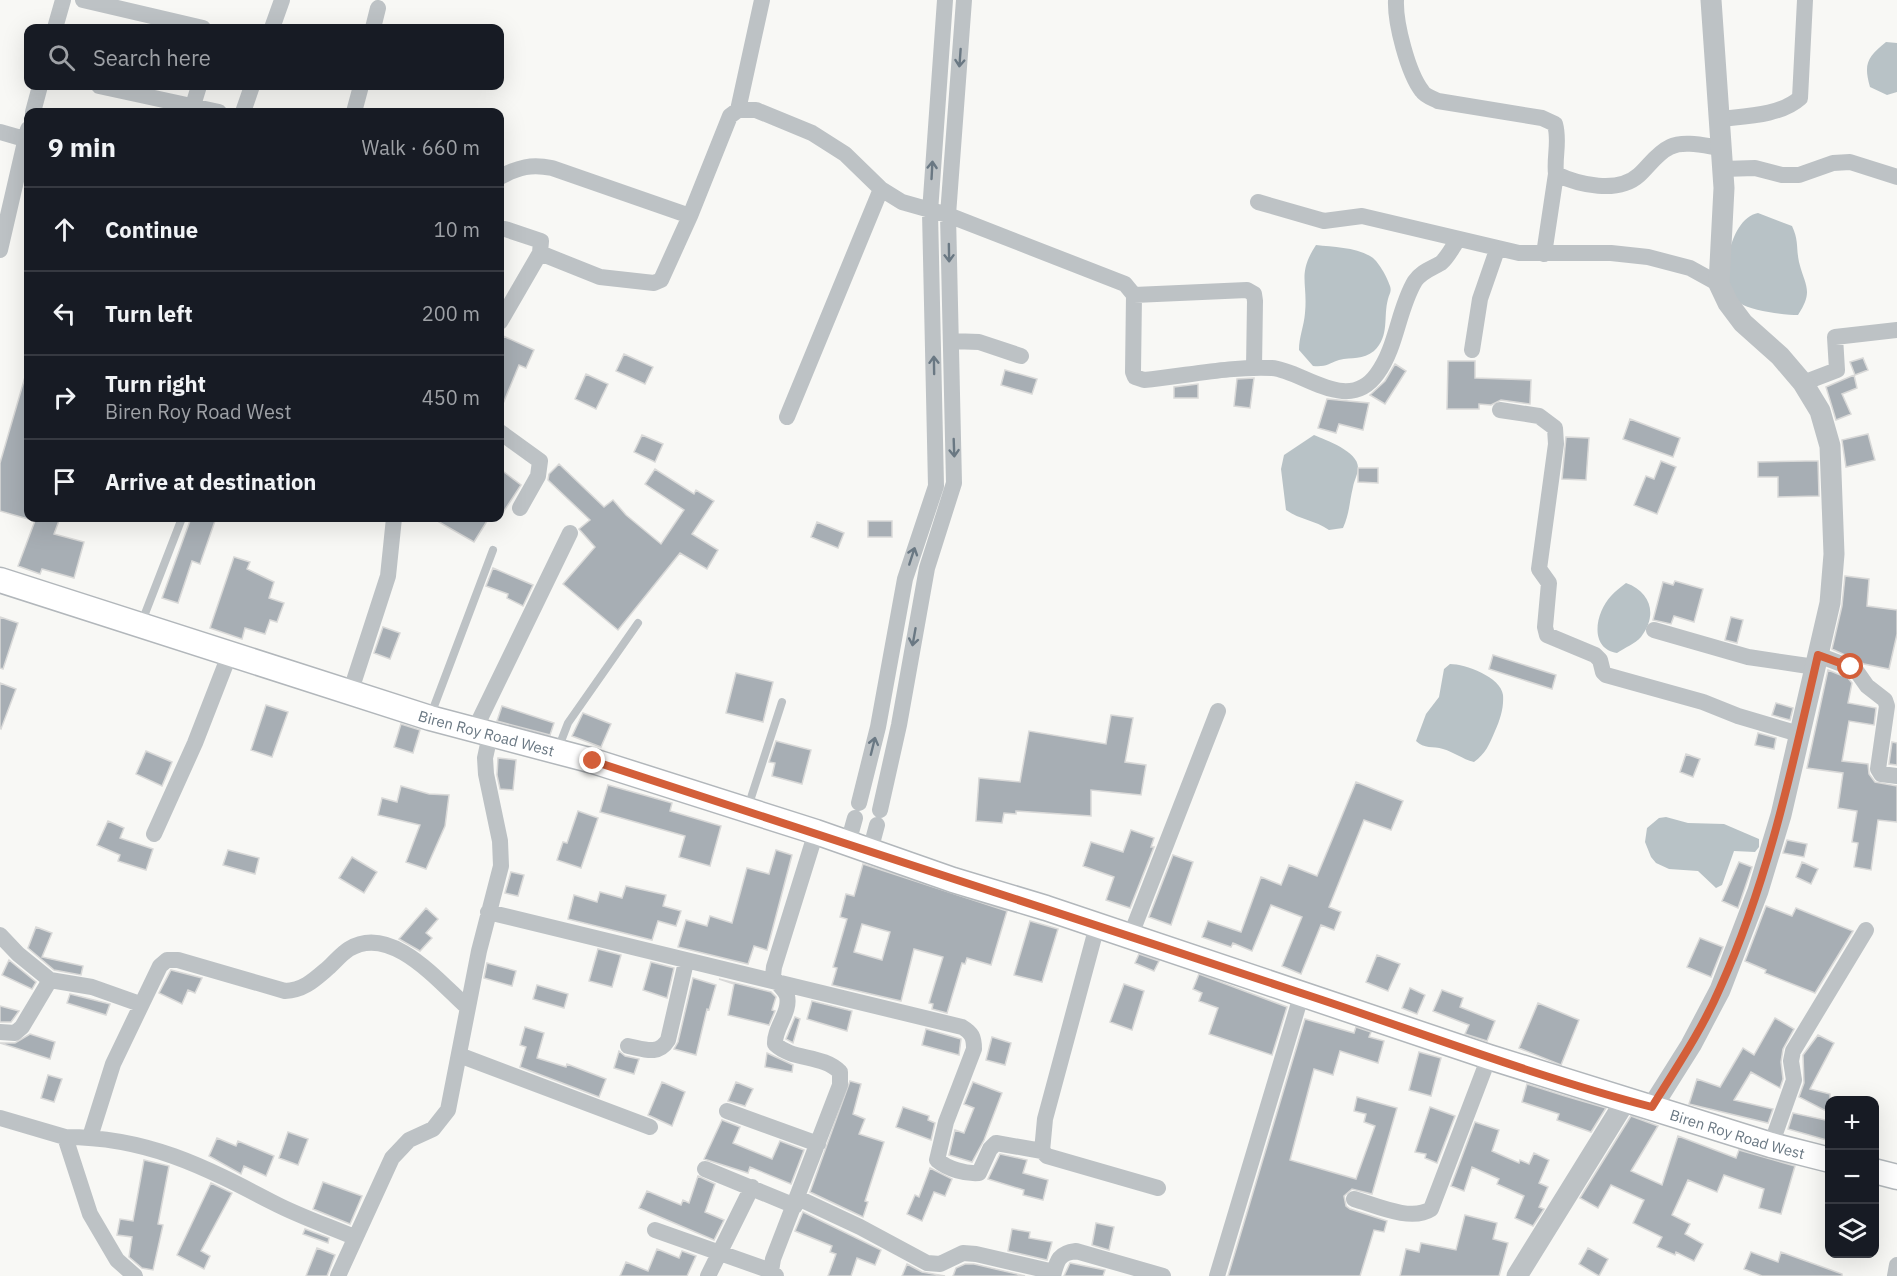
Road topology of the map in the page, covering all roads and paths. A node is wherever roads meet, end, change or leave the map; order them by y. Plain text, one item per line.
1 (63, 0) edge
2 (83, 0) edge
3 (282, 0) edge
4 (762, 0) edge
5 (945, 0) edge
6 (964, 0) edge
7 (1396, 0) edge
8 (1710, 0) edge
9 (1805, 0) edge
10 (378, 8) dead end
11 (56, 24) edge
12 (185, 24) edge
13 (273, 24) edge
14 (374, 24) edge
15 (39, 90) edge
16 (115, 90) edge
17 (198, 90) edge
18 (251, 90) edge
19 (360, 90) edge
20 (34, 108) edge
21 (188, 108) edge
22 (192, 108) edge
23 (244, 108) edge
24 (355, 108) edge
25 (738, 110) junction
26 (1719, 119) junction
27 (0, 132) edge
28 (24, 135) edge
29 (24, 148) edge
30 (1721, 148) junction
31 (1723, 169) junction
32 (1556, 174) junction
33 (504, 175) edge
34 (1897, 177) edge
35 (881, 189) junction
36 (1258, 202) dead end
37 (5, 207) edge
38 (930, 212) junction
39 (948, 215) junction
40 (690, 216) junction
41 (505, 229) dead end
42 (1457, 241) junction
43 (0, 250) edge
44 (1497, 250) junction
45 (540, 253) junction
46 (1544, 254) junction
47 (1719, 284) junction
48 (1134, 295) junction
49 (504, 311) edge
50 (1897, 330) edge
51 (951, 341) junction
52 (1472, 350) dead end
53 (1021, 356) dead end
54 (1254, 368) junction
55 (1803, 383) junction
56 (1500, 410) dead end
57 (787, 417) dead end
58 (504, 435) edge
59 (520, 508) dead end
60 (180, 522) edge
61 (394, 522) edge
62 (570, 533) dead end
63 (493, 550) dead end
64 (0, 580) edge
65 (638, 623) dead end
66 (141, 624) junction
67 (1654, 630) dead end
68 (230, 652) junction
69 (1816, 661) junction
70 (351, 690) junction
71 (782, 702) dead end
72 (1218, 711) dead end
73 (430, 718) junction
74 (482, 733) junction
75 (1799, 734) junction
76 (557, 752) junction
77 (1897, 776) edge
78 (747, 810) junction
79 (816, 832) junction
80 (154, 834) dead end
81 (859, 847) junction
82 (488, 912) junction
83 (1097, 926) junction
84 (1866, 930) dead end
85 (0, 935) edge
86 (1130, 937) junction
87 (686, 962) junction
88 (50, 980) junction
89 (777, 984) junction
90 (1302, 993) junction
91 (140, 1004) junction
92 (467, 1007) junction
93 (0, 1032) edge
94 (628, 1046) dead end
95 (459, 1055) junction
96 (1489, 1057) junction
97 (1626, 1100) junction
98 (1652, 1107) junction
99 (727, 1111) dead end
100 (0, 1118) edge
101 (650, 1127) dead end
102 (65, 1137) junction
103 (90, 1137) junction
104 (819, 1144) junction
105 (1771, 1145) junction
106 (1042, 1151) junction
107 (1825, 1159) edge
108 (705, 1168) dead end
109 (1879, 1172) edge
110 (1897, 1177) edge
111 (752, 1187) junction
112 (1158, 1188) dead end
113 (1354, 1199) dead end
114 (796, 1202) junction
115 (654, 1230) dead end
116 (354, 1237) junction
117 (720, 1253) junction
118 (1897, 1265) edge
119 (773, 1273) edge
120 (1053, 1274) edge
121 (341, 1275) edge
122 (135, 1276) edge
123 (708, 1276) edge
124 (1163, 1276) edge
125 (1217, 1276) edge
126 (1517, 1276) edge
127 (1895, 1276) edge

1 - 11 street
2 - 12 street
3 - 13 street
4 - 25 street
38 -> 5 street
6 -> 39 street
7 - 32 street
8 - 26 street
9 - 26 street
10 - 14 street
15 - 20 street
16 - 21 street
17 - 22 street
18 - 23 street
19 - 24 street
25 - 35 street
25 - 40 street
26 - 30 street
27 - 28 street
29 - 37 street
30 - 31 street
30 - 32 street
31 - 34 street
31 - 47 street
32 - 46 street
33 - 40 street
35 - 38 street
35 - 57 street
36 - 42 street
37 - 43 street
38 - 39 street
81 -> 38 street
39 - 48 street
39 -> 51 street
40 - 45 street
41 - 45 street
42 - 44 street
42 - 54 street
44 - 46 street
44 - 52 street
45 - 49 street
46 - 47 street
47 - 55 street
48 - 54 street
48 - 54 street
50 - 55 street
51 - 53 street
51 -> 81 street
55 - 69 street
56 - 75 street
58 - 59 street
60 - 66 lane
61 - 70 street
62 - 74 street
63 - 73 lane
64 - 66 main road, Biren Roy Road West
65 - 76 lane
66 - 68 main road, Biren Roy Road West
67 - 69 street
68 - 70 main road, Biren Roy Road West
68 - 80 street
69 - 75 street
69 - 77 street
70 - 73 main road, Biren Roy Road West
71 - 78 lane
72 - 86 street
73 - 74 main road, Biren Roy Road West
74 - 76 main road, Biren Roy Road West
74 - 82 street
75 - 98 street
76 - 78 main road, Biren Roy Road West
78 - 79 main road, Biren Roy Road West
79 - 81 main road, Biren Roy Road West
79 - 89 street
81 - 83 main road, Biren Roy Road West
82 - 87 street
82 - 92 street
83 - 86 main road, Biren Roy Road West
83 - 106 street
84 - 105 street
85 - 88 street
86 - 90 main road, Biren Roy Road West
87 - 89 street
87 - 94 street
88 - 91 street
88 - 93 street
89 - 104 street
89 - 106 street
90 - 96 main road, Biren Roy Road West
90 - 125 street
91 - 92 street
91 - 103 street
92 - 95 street
95 - 101 street
95 - 116 street
96 - 97 main road, Biren Roy Road West
96 - 113 street
97 - 98 main road, Biren Roy Road West
97 - 126 street
98 - 105 main road, Biren Roy Road West
99 - 104 street
100 - 102 street
102 - 103 street
102 - 122 street
103 - 116 street
104 - 114 street
105 - 107 main road, Biren Roy Road West
106 - 112 street
108 - 111 street
109 - 110 main road
111 - 114 street
111 - 117 street
114 - 119 street
114 - 120 street
115 - 117 street
116 - 121 street
117 - 119 street
117 - 123 street
118 - 127 street
120 - 124 street

